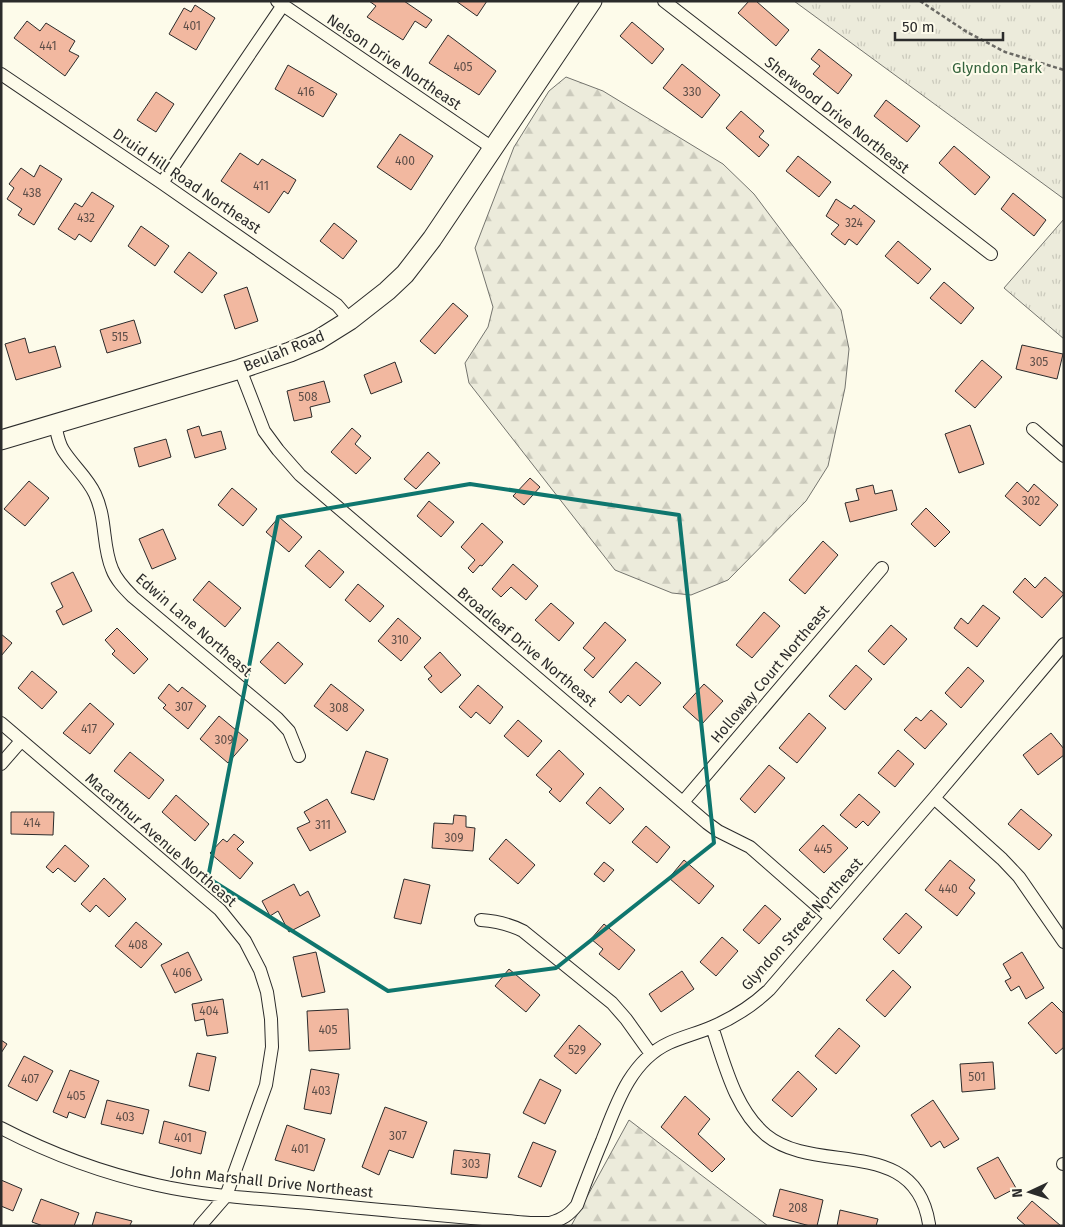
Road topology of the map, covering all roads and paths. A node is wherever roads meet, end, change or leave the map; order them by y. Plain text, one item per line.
1 (592, 1) edge
2 (664, 1) edge
3 (920, 1) edge
4 (280, 3) edge
5 (1064, 70) edge
6 (1, 74) edge
7 (494, 149) junction
8 (162, 183) junction
9 (991, 254) dead end
10 (350, 320) junction
11 (240, 369) junction
12 (55, 424) junction
13 (1033, 429) dead end
14 (1, 440) edge
15 (1064, 456) edge
16 (882, 568) dead end
17 (1064, 644) edge
18 (1, 723) edge
19 (22, 741) junction
20 (300, 756) dead end
21 (1, 764) edge
22 (934, 798) junction
23 (683, 802) junction
24 (831, 918) junction
25 (481, 920) dead end
26 (1064, 942) edge
27 (712, 1027) junction
28 (651, 1054) junction
29 (1, 1128) edge
30 (226, 1196) junction
31 (550, 1224) edge
32 (929, 1224) dead end
33 (200, 1226) edge

1 - 7 main road, Beulah Road
2 - 9 street, Sherwood Drive Northeast
3 - 5 path
4 - 7 street, Nelson Drive Northeast
4 - 8 street
6 - 8 street, Druid Hill Road Northeast
7 - 10 main road, Beulah Road
8 - 10 street, Druid Hill Road Northeast
10 - 11 main road, Beulah Road
11 - 12 main road, Beulah Road
11 - 23 street, Broadleaf Drive Northeast
12 - 14 main road, Beulah Road
12 - 20 street, Edwin Lane Northeast
13 - 15 street
16 - 23 street, Holloway Court Northeast
17 - 22 street, Glyndon Street Northeast
18 - 19 street, Macarthur Avenue Northeast
19 - 21 street
19 - 30 street, Macarthur Avenue Northeast
22 - 24 street, Glyndon Street Northeast
22 - 26 street
23 - 24 street, Broadleaf Drive Northeast
24 - 27 street, Glyndon Street Northeast
25 - 28 street
27 - 28 street, Glyndon Street Northeast
27 - 32 street
28 - 31 street, Glyndon Street Northeast
29 - 30 street, John Marshall Drive Northeast
30 - 31 street, John Marshall Drive Northeast
30 - 33 street, Macarthur Avenue Northeast

